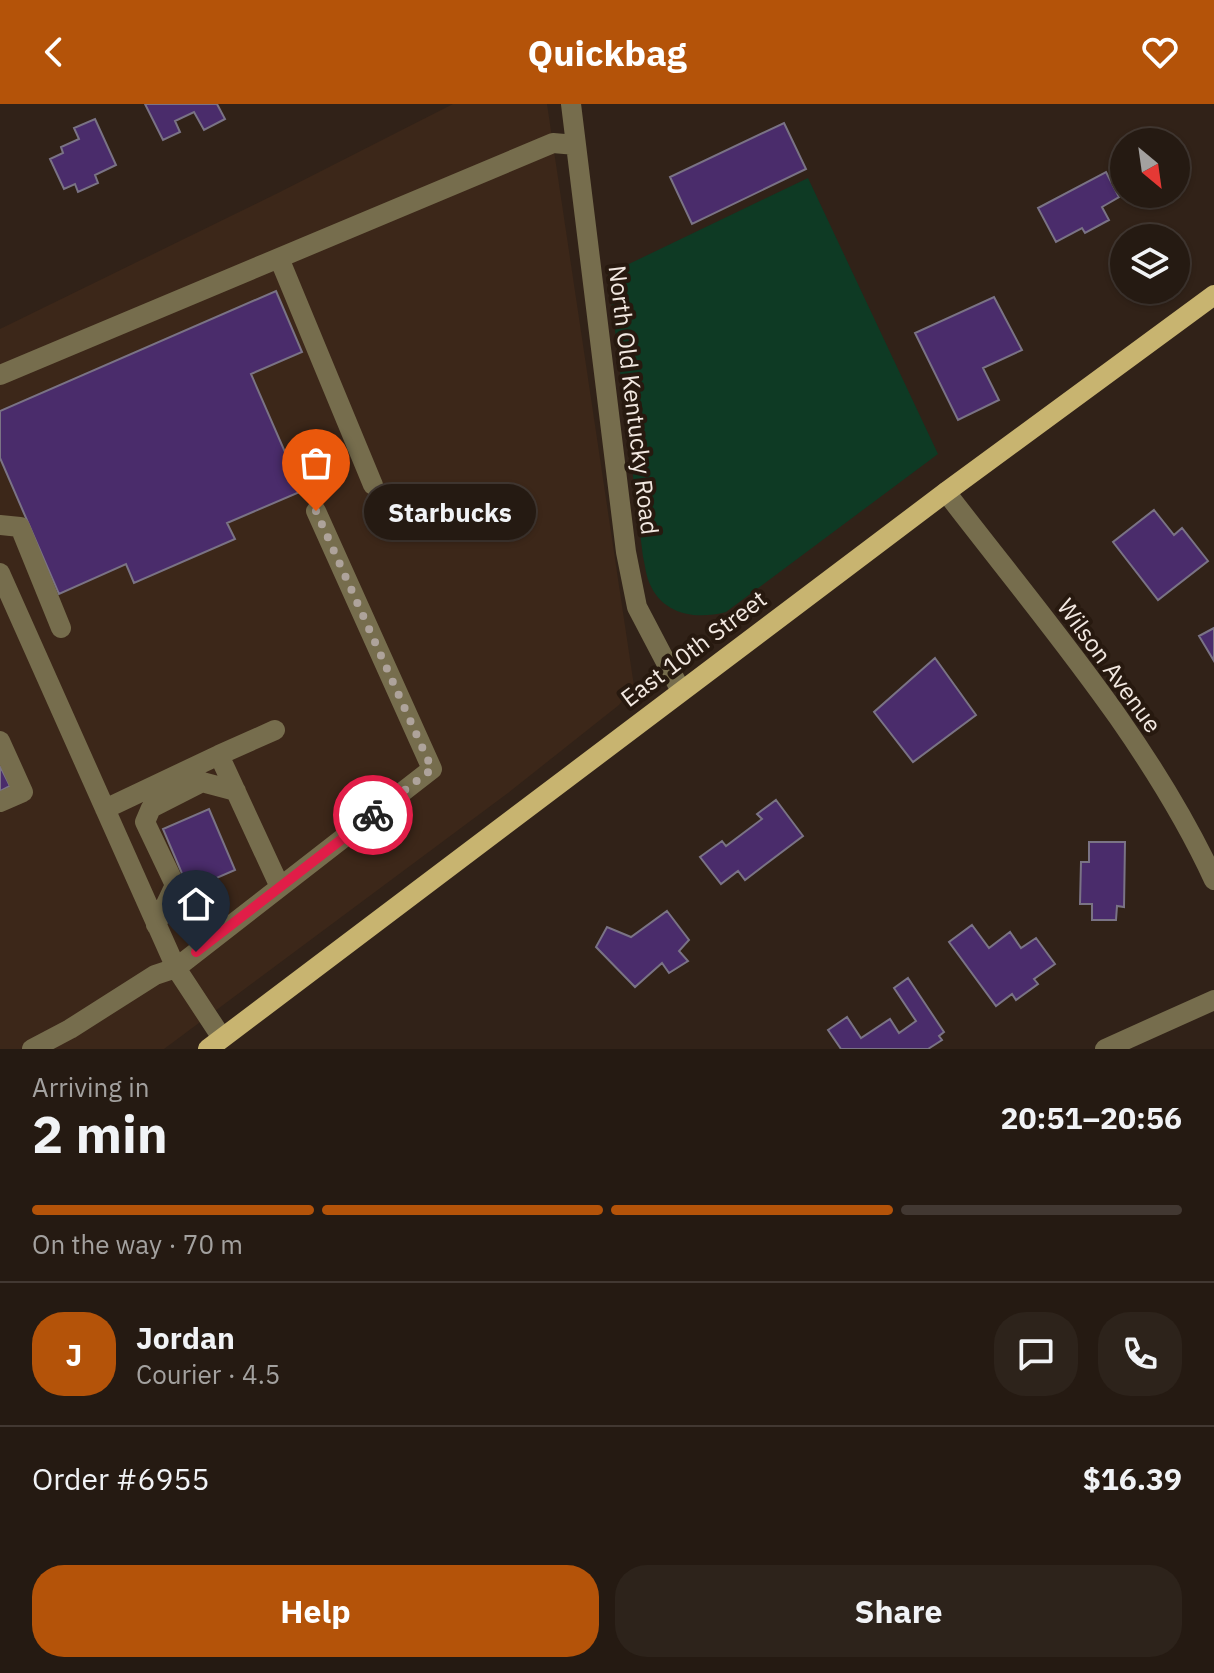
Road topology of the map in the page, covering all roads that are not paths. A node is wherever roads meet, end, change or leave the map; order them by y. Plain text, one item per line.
1 (571, 104) edge
2 (576, 145) junction
3 (279, 258) junction
4 (1214, 295) edge
5 (0, 375) edge
6 (373, 485) dead end
7 (946, 492) junction
8 (316, 511) dead end
9 (0, 525) edge
10 (0, 573) edge
11 (61, 628) dead end
12 (681, 691) junction
13 (275, 730) dead end
14 (0, 741) edge
15 (219, 755) junction
16 (236, 791) junction
17 (0, 802) edge
18 (105, 809) junction
19 (1214, 880) edge
20 (280, 887) junction
21 (156, 925) junction
22 (176, 968) junction
23 (1214, 1000) edge
24 (215, 1044) edge
25 (32, 1049) edge
26 (1105, 1049) edge

1 - 2 street, North Old Kentucky Road
2 - 3 street
2 - 12 street, North Old Kentucky Road
3 - 5 street
3 - 6 street
4 - 7 main road, East 10th Street
7 - 12 main road, East 10th Street
7 - 19 street, Wilson Avenue
8 - 20 street
9 - 11 street
10 - 18 street
12 - 24 main road, East 10th Street
13 - 15 street
14 - 17 street
15 - 16 street
15 - 18 street
16 - 20 street
16 - 21 street
18 - 21 street
20 - 22 street
21 - 22 street
22 - 24 street
22 - 25 street
23 - 26 street

